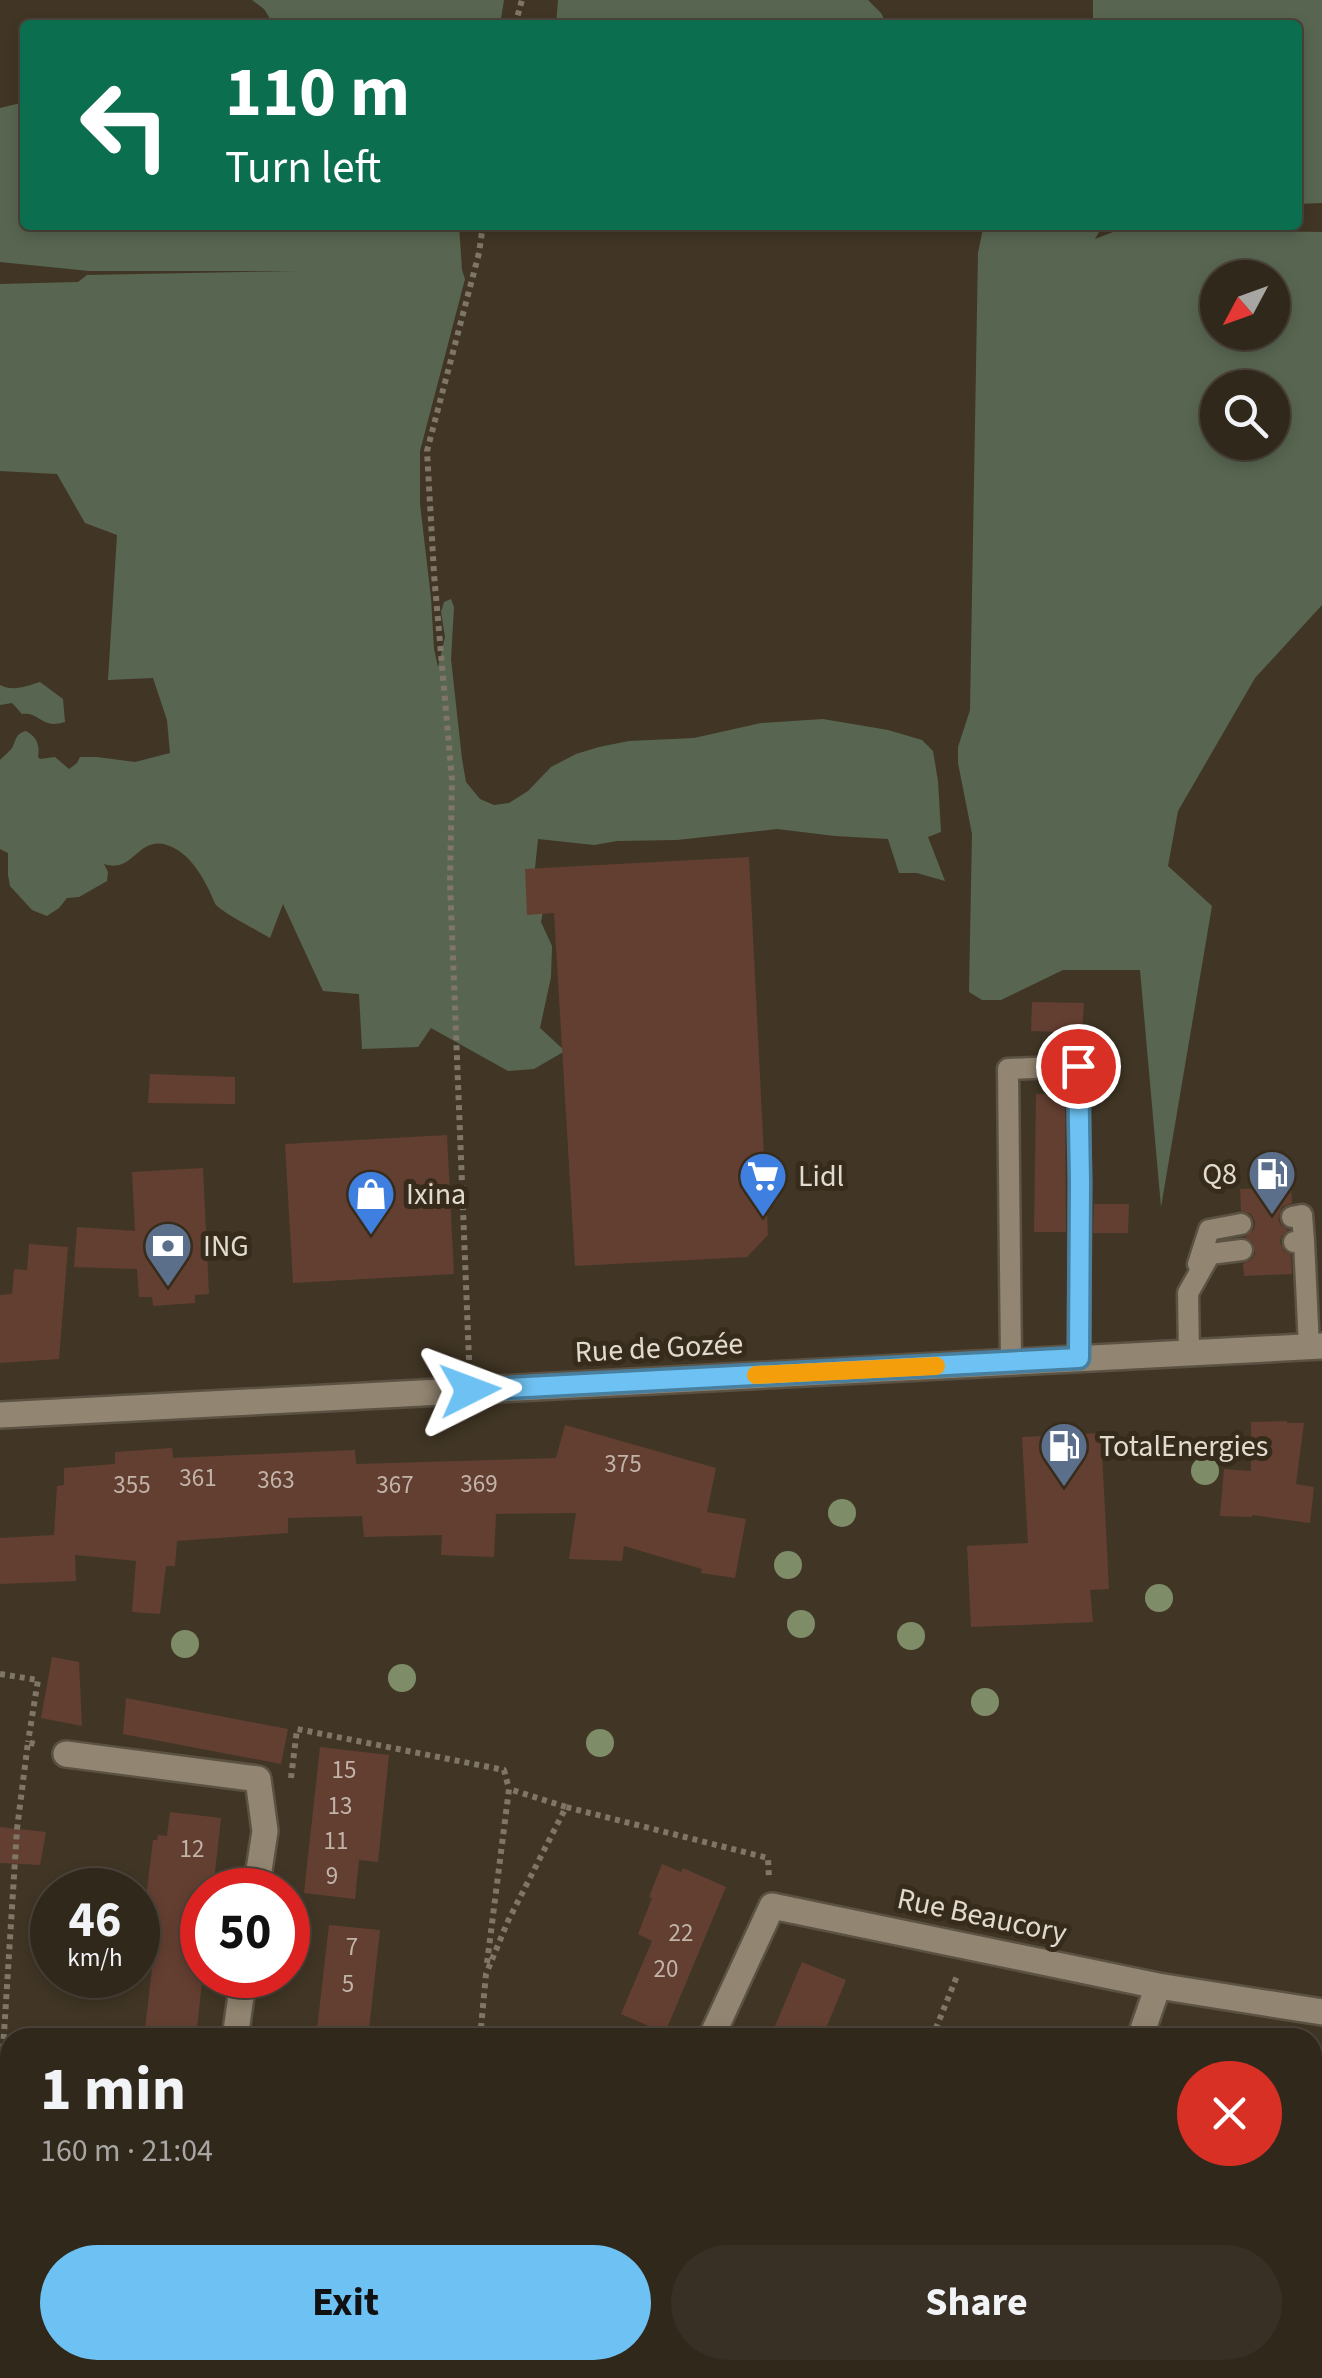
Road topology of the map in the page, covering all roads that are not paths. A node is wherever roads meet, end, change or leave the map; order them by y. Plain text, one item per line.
1 (1292, 1216) dead end
2 (1241, 1224) dead end
3 (1242, 1250) dead end
4 (1188, 1292) junction
5 (1315, 1346) edge
6 (1189, 1352) junction
7 (1079, 1358) junction
8 (1012, 1362) junction
9 (0, 1415) edge
10 (66, 1754) road end
11 (259, 1868) edge
12 (1158, 1986) junction
13 (241, 1998) edge
14 (1322, 2012) edge
15 (237, 2028) edge
16 (717, 2028) edge
17 (1143, 2028) edge

1 - 5 lane
2 - 4 lane
3 - 4 lane
4 - 6 lane
5 - 6 main road, Rue de Gozée
6 - 7 main road, Rue de Gozée
7 - 8 main road, Rue de Gozée
7 - 8 lane
8 - 9 main road, Rue de Gozée
10 - 11 main road
12 - 14 main road, Rue Beaucory
12 - 16 main road, Rue Beaucory
12 - 17 main road
13 - 15 main road

